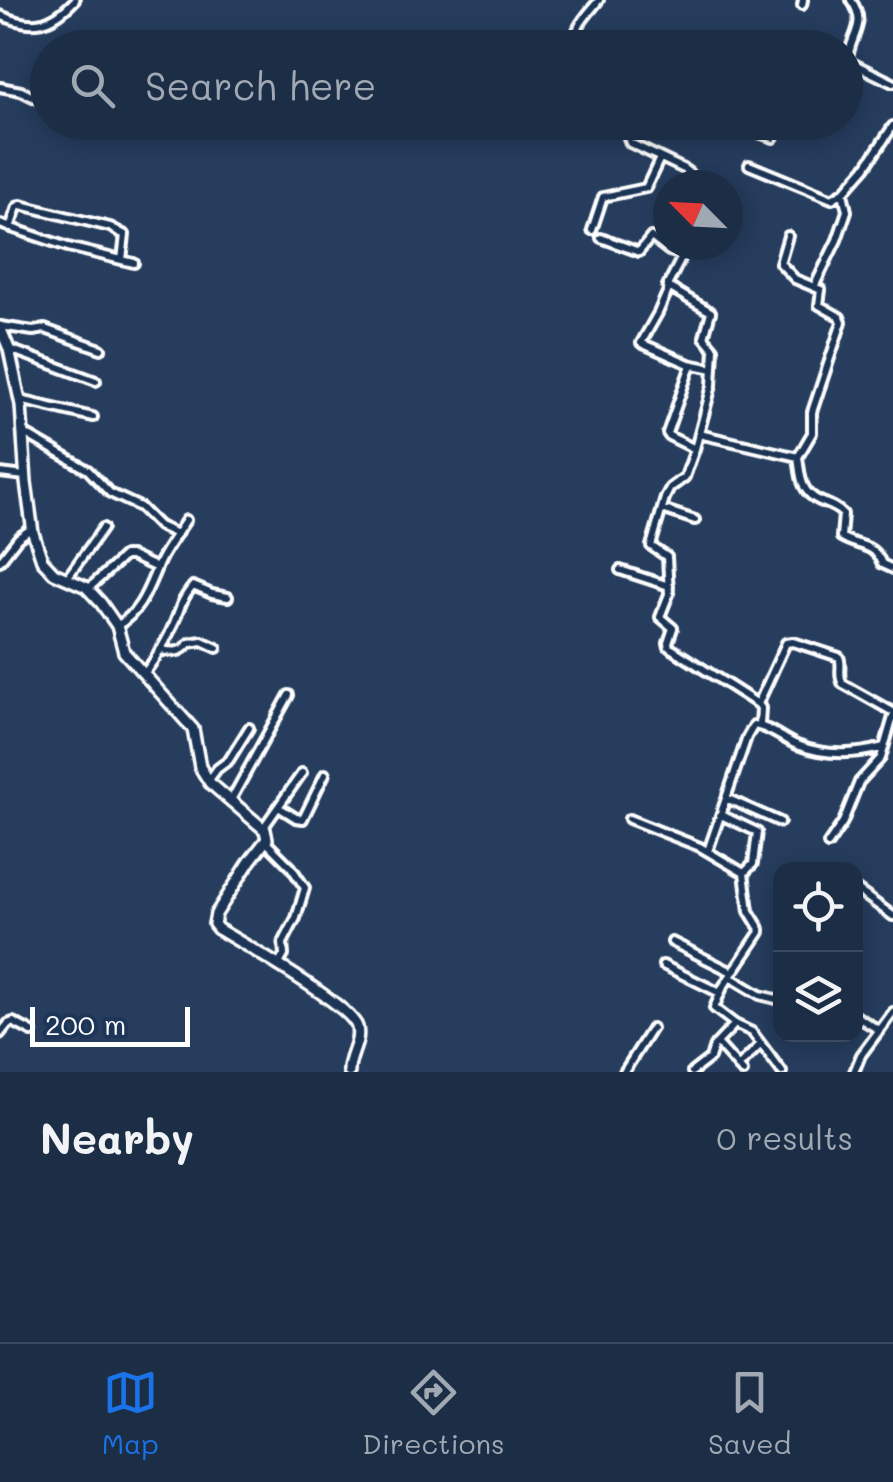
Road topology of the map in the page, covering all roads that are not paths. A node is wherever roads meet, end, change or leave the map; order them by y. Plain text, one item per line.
1 (75, 0) edge
2 (599, 0) edge
3 (851, 0) edge
4 (0, 15) edge
5 (577, 30) edge
6 (857, 30) edge
7 (863, 70) edge
8 (893, 84) edge
9 (0, 87) edge
10 (30, 96) edge
11 (893, 126) edge
12 (629, 140) edge
13 (660, 158) junction
14 (749, 165) dead end
15 (685, 170) edge
16 (843, 193) junction
17 (0, 224) edge
18 (10, 228) junction
19 (592, 230) dead end
20 (788, 236) dead end
21 (601, 238) dead end
22 (653, 239) edge
23 (122, 260) junction
24 (680, 260) edge
25 (134, 263) dead end
26 (814, 287) junction
27 (669, 288) junction
28 (0, 326) edge
29 (9, 349) junction
30 (102, 350) dead end
31 (692, 365) junction
32 (713, 370) junction
33 (96, 382) dead end
34 (20, 400) junction
35 (93, 417) dead end
36 (23, 433) junction
37 (699, 434) junction
38 (696, 449) junction
39 (798, 457) junction
40 (0, 472) edge
41 (25, 476) junction
42 (662, 509) junction
43 (186, 520) dead end
44 (695, 520) dead end
45 (103, 528) dead end
46 (33, 533) junction
47 (177, 534) junction
48 (3, 549) edge
49 (0, 561) edge
50 (158, 568) junction
51 (893, 569) edge
52 (620, 570) dead end
53 (67, 578) junction
54 (669, 586) junction
55 (88, 589) junction
56 (228, 597) dead end
57 (117, 626) junction
58 (218, 648) dead end
59 (160, 650) junction
60 (144, 674) junction
61 (289, 695) dead end
62 (758, 704) junction
63 (893, 715) edge
64 (760, 725) junction
65 (250, 728) dead end
66 (880, 748) junction
67 (302, 773) dead end
68 (325, 774) dead end
69 (208, 780) junction
70 (726, 798) junction
71 (231, 800) junction
72 (280, 808) junction
73 (721, 815) junction
74 (628, 819) dead end
75 (780, 822) dead end
76 (266, 834) junction
77 (828, 844) dead end
78 (708, 851) junction
79 (744, 873) junction
80 (863, 895) edge
81 (893, 916) edge
82 (672, 942) dead end
83 (663, 965) dead end
84 (278, 966) junction
85 (731, 975) junction
86 (720, 993) junction
87 (773, 999) edge
88 (893, 1012) edge
89 (863, 1020) edge
90 (735, 1024) junction
91 (652, 1028) dead end
92 (878, 1030) junction
93 (32, 1032) dead end
94 (0, 1034) edge
95 (717, 1044) junction
96 (761, 1044) junction
97 (740, 1069) edge
98 (350, 1072) edge
99 (624, 1072) edge
100 (692, 1072) edge
101 (782, 1072) edge
102 (854, 1072) edge

1 - 4 street
2 - 5 street
3 - 6 street
7 - 8 street
9 - 10 street
11 - 16 street
12 - 13 street
13 - 15 street
13 - 19 street
14 - 16 street
16 - 26 street
17 - 18 street
18 - 23 street
18 - 23 street
20 - 26 street
21 - 22 street
23 - 25 street
24 - 27 street
26 - 39 street
27 - 31 street
27 - 32 street
28 - 29 street
28 - 30 street
29 - 33 street
29 - 34 street
31 - 32 street
31 - 38 street
32 - 37 street
34 - 35 street
34 - 36 street
36 - 41 street
36 - 47 street
37 - 38 street
37 - 39 street
38 - 42 street
39 - 51 street
40 - 41 street
41 - 46 street
42 - 44 street
42 - 54 street
43 - 47 street
45 - 53 street
46 - 48 street
46 - 53 street
47 - 50 street
48 - 49 street
50 - 55 street
50 - 57 street
52 - 54 street
53 - 55 street
54 - 62 street
55 - 57 street
56 - 59 street
57 - 60 street
58 - 59 street
59 - 60 street
60 - 69 street
61 - 71 street
62 - 63 street
62 - 64 street
63 - 66 street
64 - 66 street
64 - 70 street
65 - 69 street
66 - 77 street
67 - 72 street
68 - 72 street
69 - 71 street
70 - 73 street
70 - 75 street
71 - 76 street
72 - 76 street
73 - 78 street
73 - 79 street
74 - 78 street
76 - 84 street
76 - 84 street
78 - 79 street
79 - 85 street
80 - 81 street
82 - 85 street
83 - 86 street
84 - 98 street
85 - 86 street
85 - 87 street
86 - 90 street
88 - 92 street
89 - 92 street
90 - 95 street
90 - 96 street
91 - 99 street
92 - 102 street
93 - 94 street
95 - 97 street
95 - 100 street
96 - 97 street
96 - 101 street

